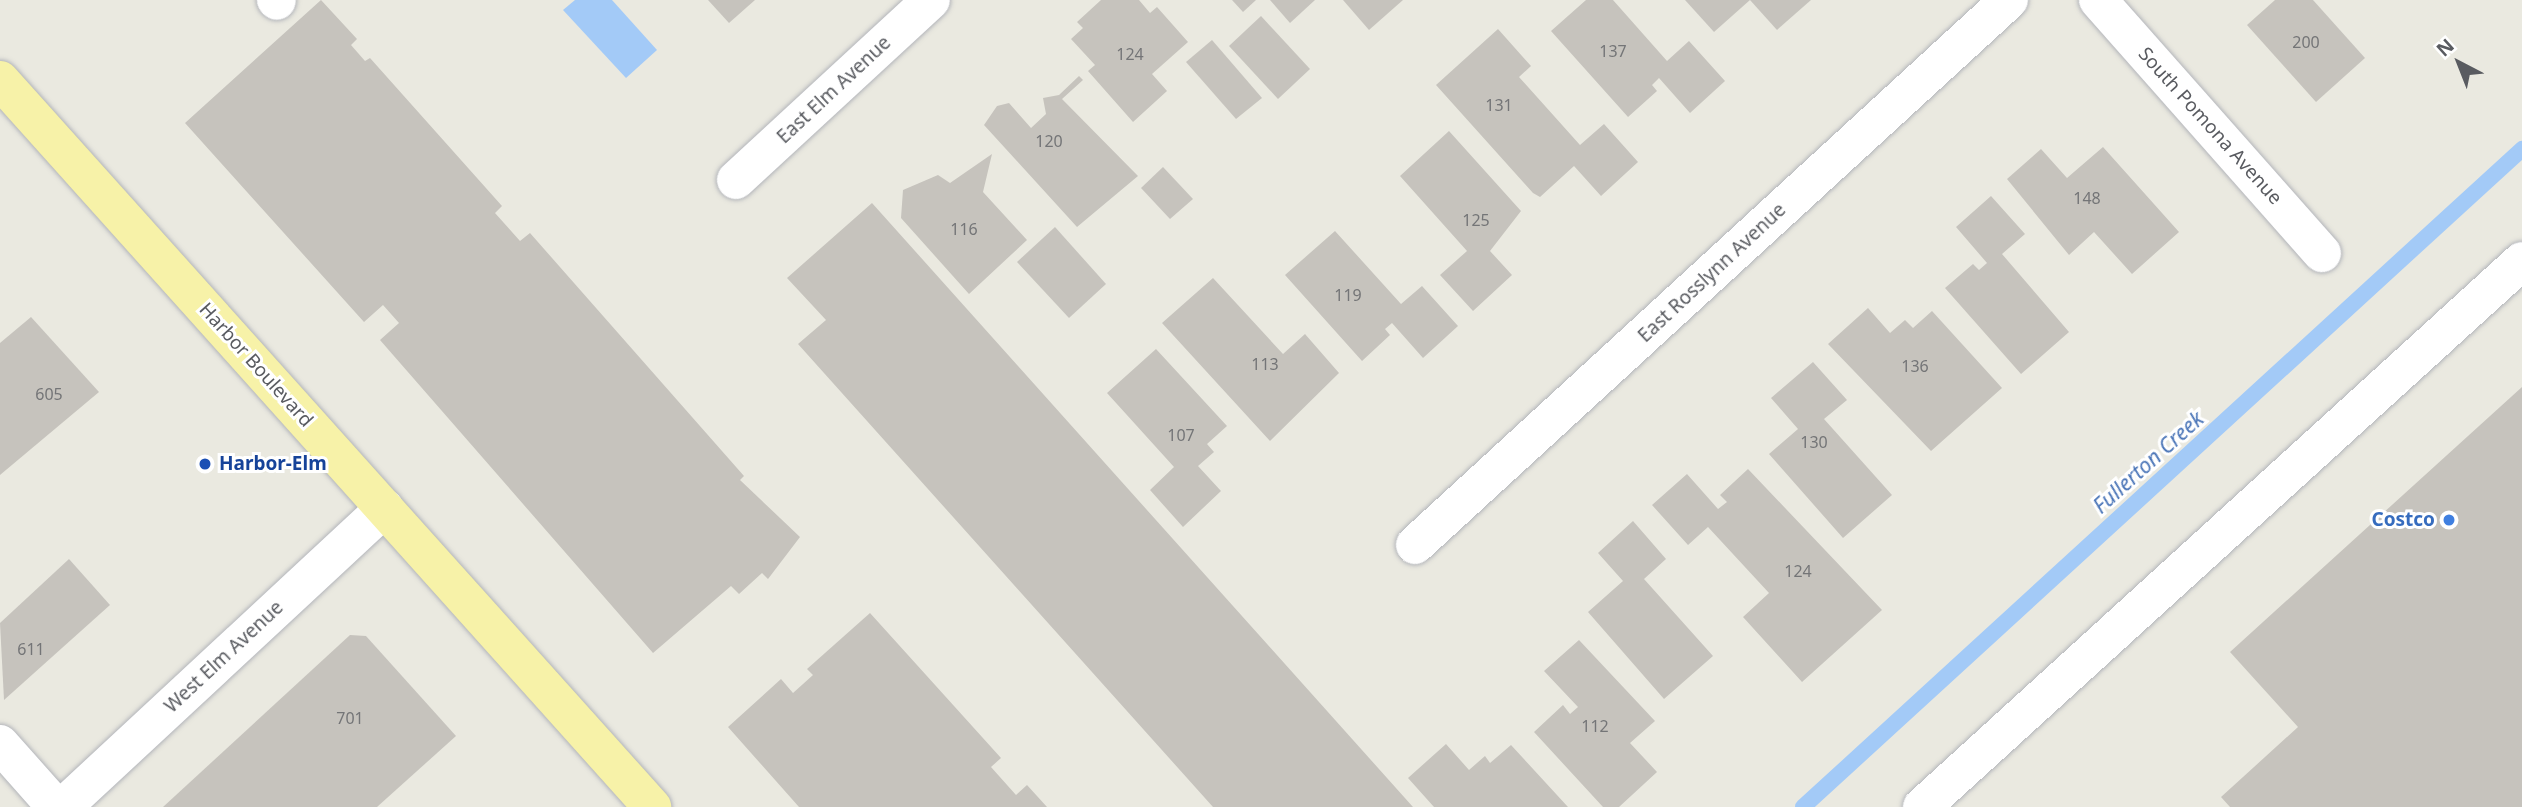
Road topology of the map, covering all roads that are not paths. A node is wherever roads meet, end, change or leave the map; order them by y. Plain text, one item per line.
1 (932, 0) edge
2 (2009, 0) edge
3 (2098, 0) edge
4 (0, 80) edge
5 (736, 180) dead end
6 (2322, 253) dead end
7 (2522, 261) edge
8 (385, 508) junction
9 (1415, 545) dead end
10 (0, 744) edge
11 (67, 805) edge
12 (652, 807) edge
13 (1922, 807) edge

1 - 5 street, East Elm Avenue
2 - 9 street, East Rosslynn Avenue
3 - 6 street, South Pomona Avenue
4 - 8 main road, Harbor Boulevard
7 - 13 street
8 - 11 street, West Elm Avenue
8 - 12 main road, Harbor Boulevard
10 - 11 street

